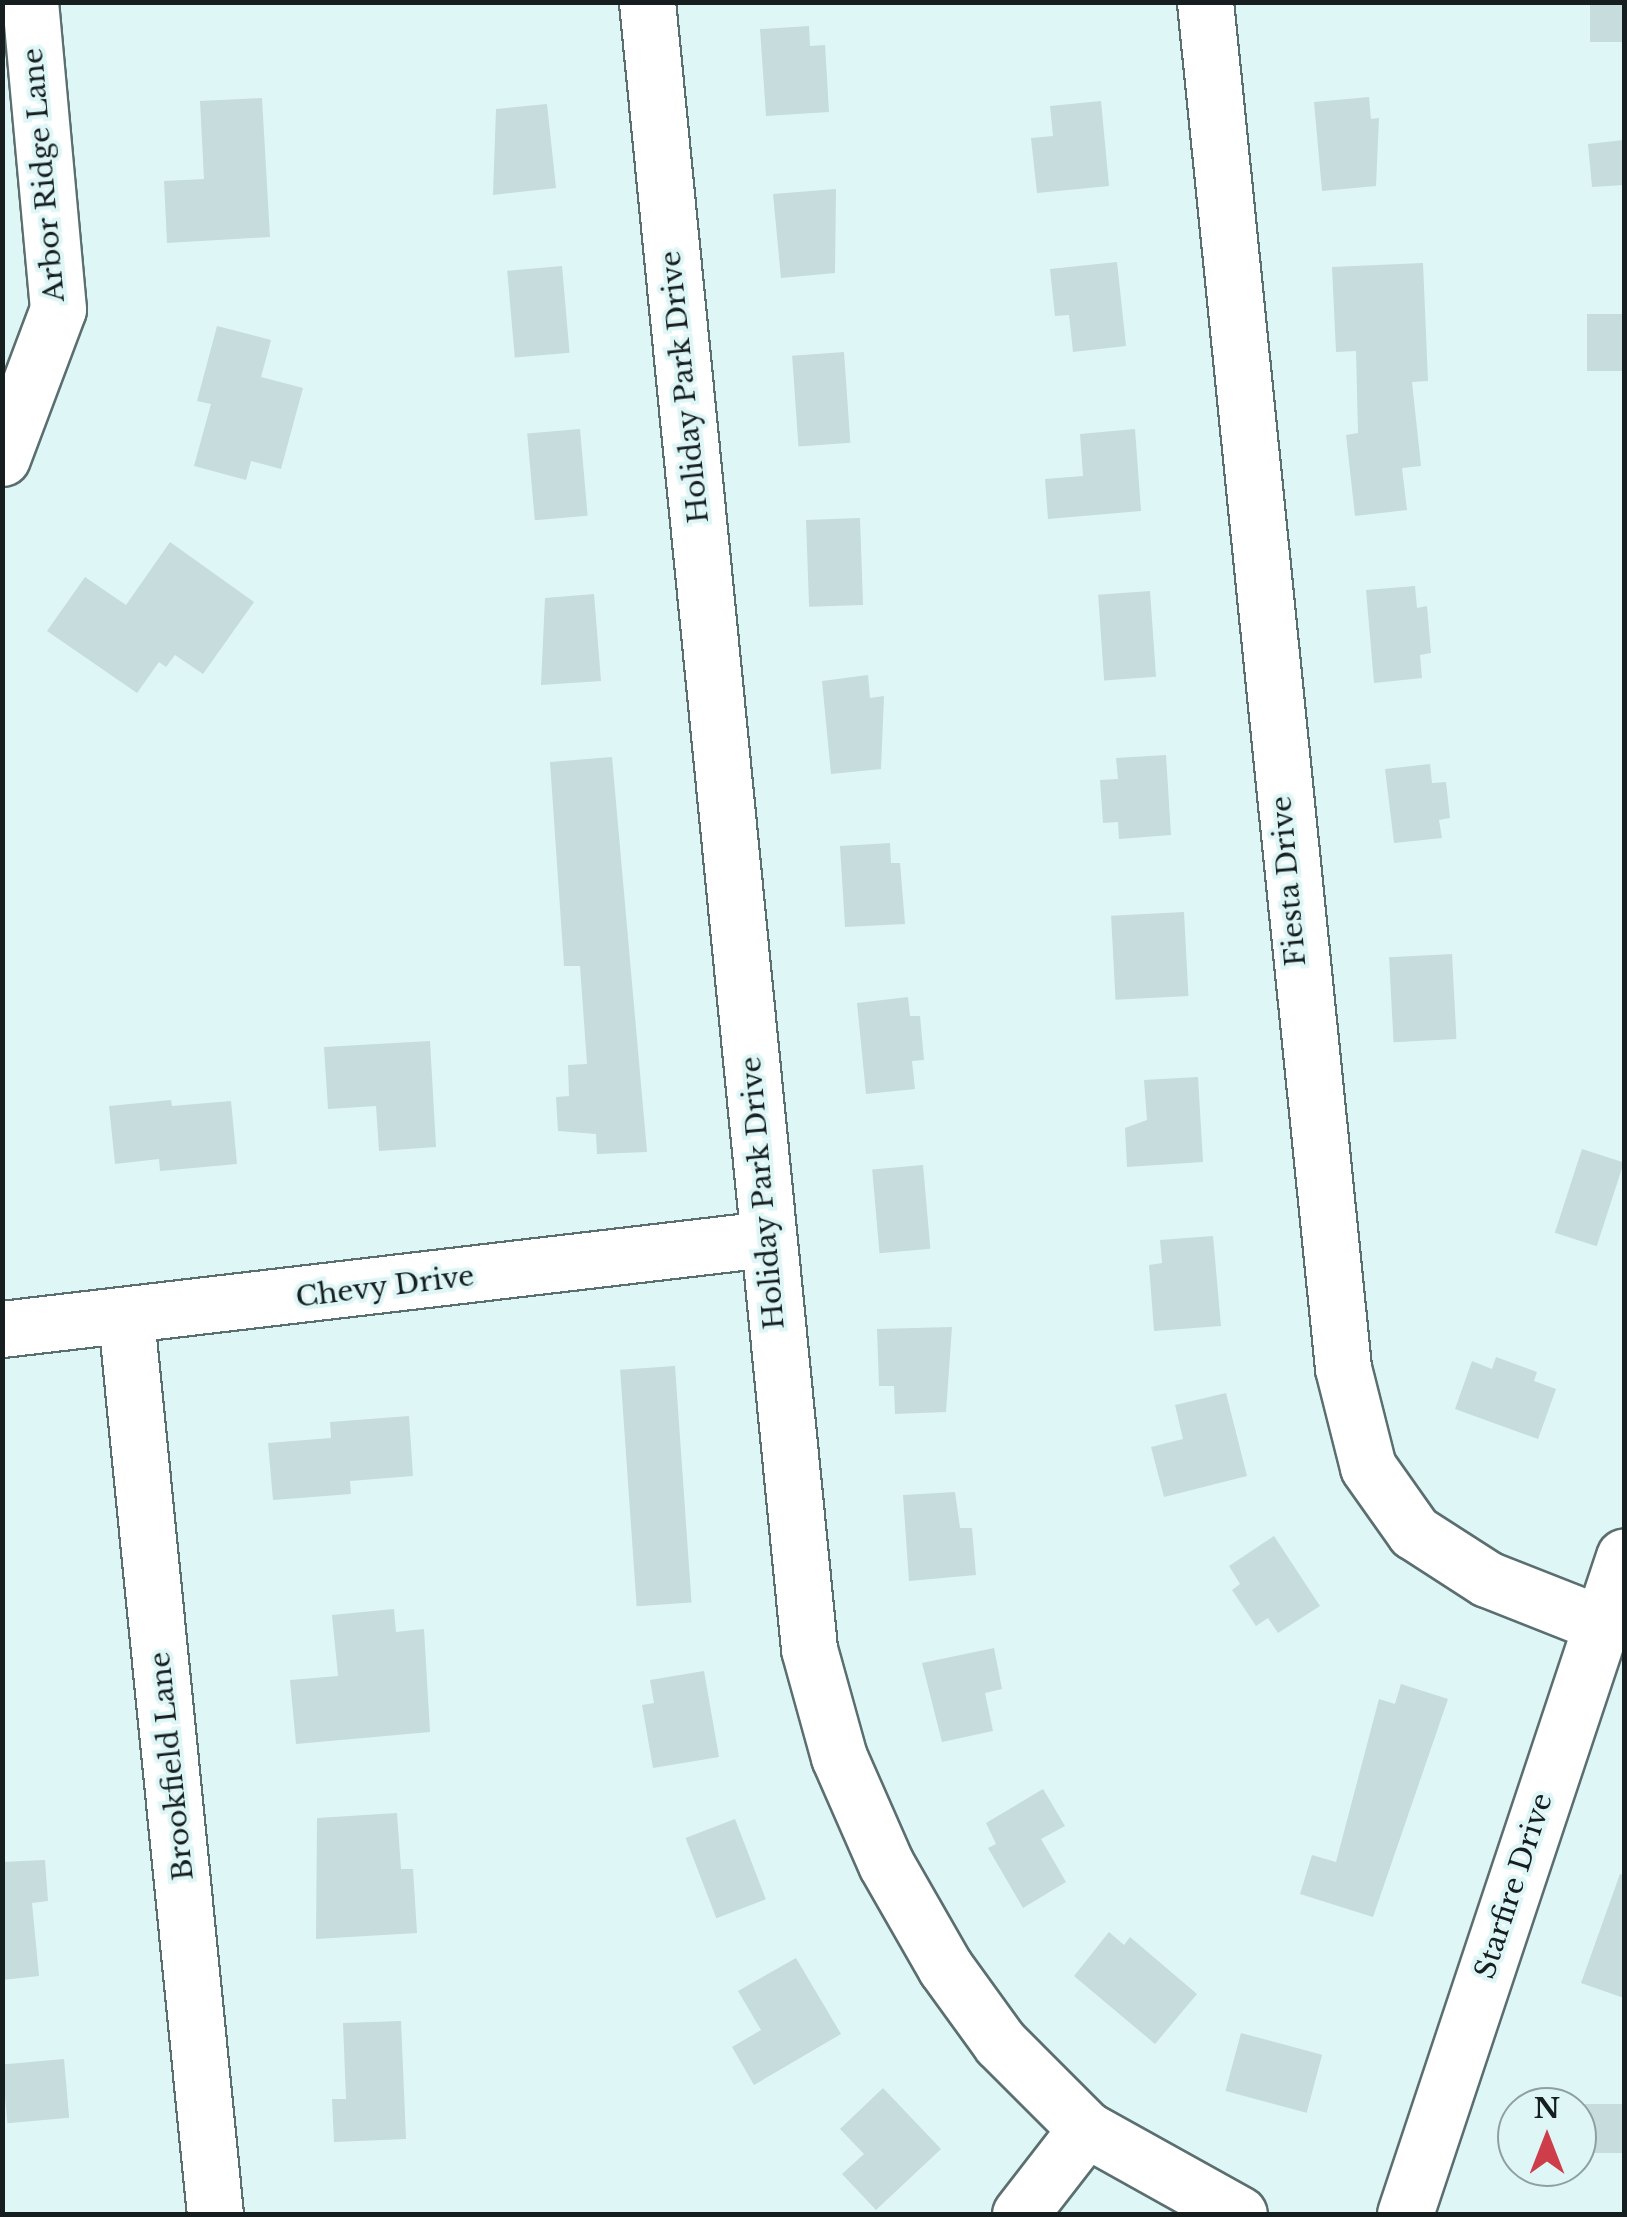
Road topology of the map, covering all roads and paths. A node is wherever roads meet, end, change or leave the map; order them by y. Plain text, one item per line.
1 (30, 2) edge
2 (647, 2) edge
3 (1205, 2) edge
4 (2, 458) edge
5 (766, 1239) junction
6 (126, 1318) junction
7 (2, 1329) edge
8 (1624, 1557) edge
9 (1602, 1624) junction
10 (1086, 2130) junction
11 (216, 2214) edge
12 (1020, 2214) edge
13 (1239, 2214) edge
14 (1405, 2214) edge

1 - 4 street, Arbor Ridge Lane
2 - 5 street, Holiday Park Drive
3 - 9 street, Fiesta Drive
5 - 6 street, Chevy Drive
5 - 10 street, Holiday Park Drive
6 - 7 street, Chevy Drive
6 - 11 street, Brookfield Lane
8 - 9 street, Starfire Drive
9 - 14 street, Starfire Drive
10 - 12 street
10 - 13 street, Holiday Park Drive

